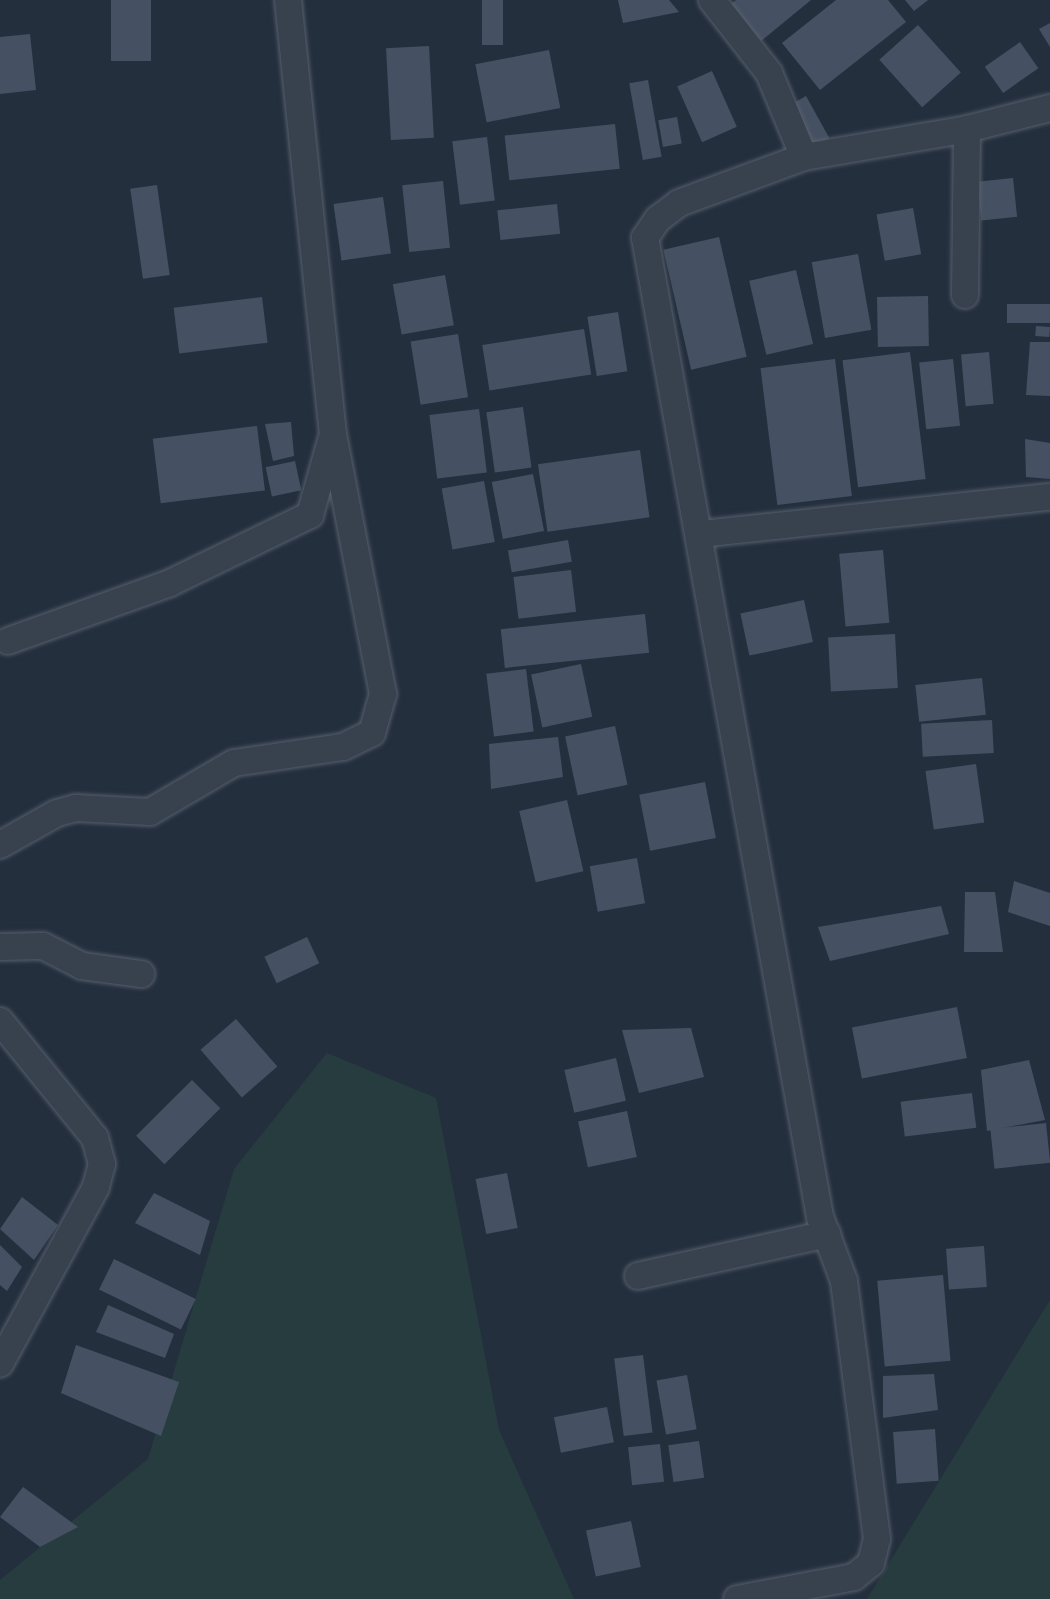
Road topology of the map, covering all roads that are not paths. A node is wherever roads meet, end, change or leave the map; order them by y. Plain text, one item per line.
1 (288, 0) edge
2 (712, 0) edge
3 (1050, 108) edge
4 (967, 129) junction
5 (804, 157) junction
6 (965, 295) dead end
7 (333, 435) junction
8 (1050, 496) edge
9 (701, 534) junction
10 (8, 641) dead end
11 (0, 845) edge
12 (0, 947) edge
13 (141, 974) dead end
14 (0, 1021) edge
15 (827, 1234) junction
16 (638, 1276) dead end
17 (0, 1364) edge
18 (737, 1599) edge

1 - 7 street
2 - 5 street
3 - 4 street
4 - 5 street
4 - 6 street
5 - 9 street
7 - 10 street
7 - 11 street
8 - 9 street
9 - 15 street
12 - 13 street
14 - 17 street
15 - 16 street
15 - 18 street

